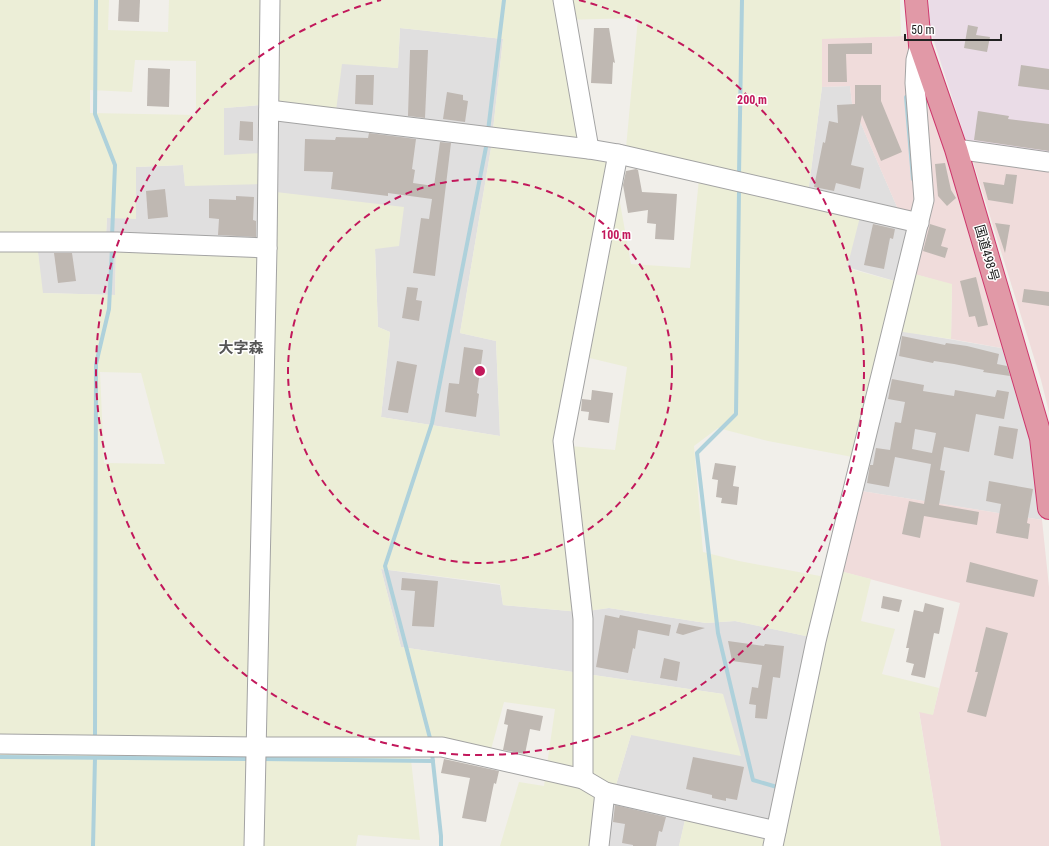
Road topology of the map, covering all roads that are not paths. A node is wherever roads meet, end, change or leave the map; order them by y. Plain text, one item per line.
1 (270, 0) edge
2 (563, 0) edge
3 (916, 0) edge
4 (920, 44) junction
5 (269, 110) junction
6 (589, 149) junction
7 (956, 149) junction
8 (618, 154) junction
9 (1049, 162) edge
10 (919, 223) junction
11 (0, 242) edge
12 (267, 248) junction
13 (1049, 508) edge
14 (0, 744) edge
15 (256, 748) junction
16 (583, 779) junction
17 (604, 792) junction
18 (771, 835) edge
19 (254, 846) edge
20 (599, 846) edge

1 - 5 street
2 - 6 street
3 - 4 highway, 国道498号
4 - 7 highway, 国道498号
4 - 10 street
5 - 6 street
5 - 12 street
6 - 8 street
7 - 9 street
7 - 13 highway, 国道498号
8 - 10 street
8 - 16 street
10 - 18 street
11 - 12 street
12 - 15 street
14 - 15 street
15 - 16 street
15 - 19 street
16 - 17 street
17 - 18 street
17 - 20 street

